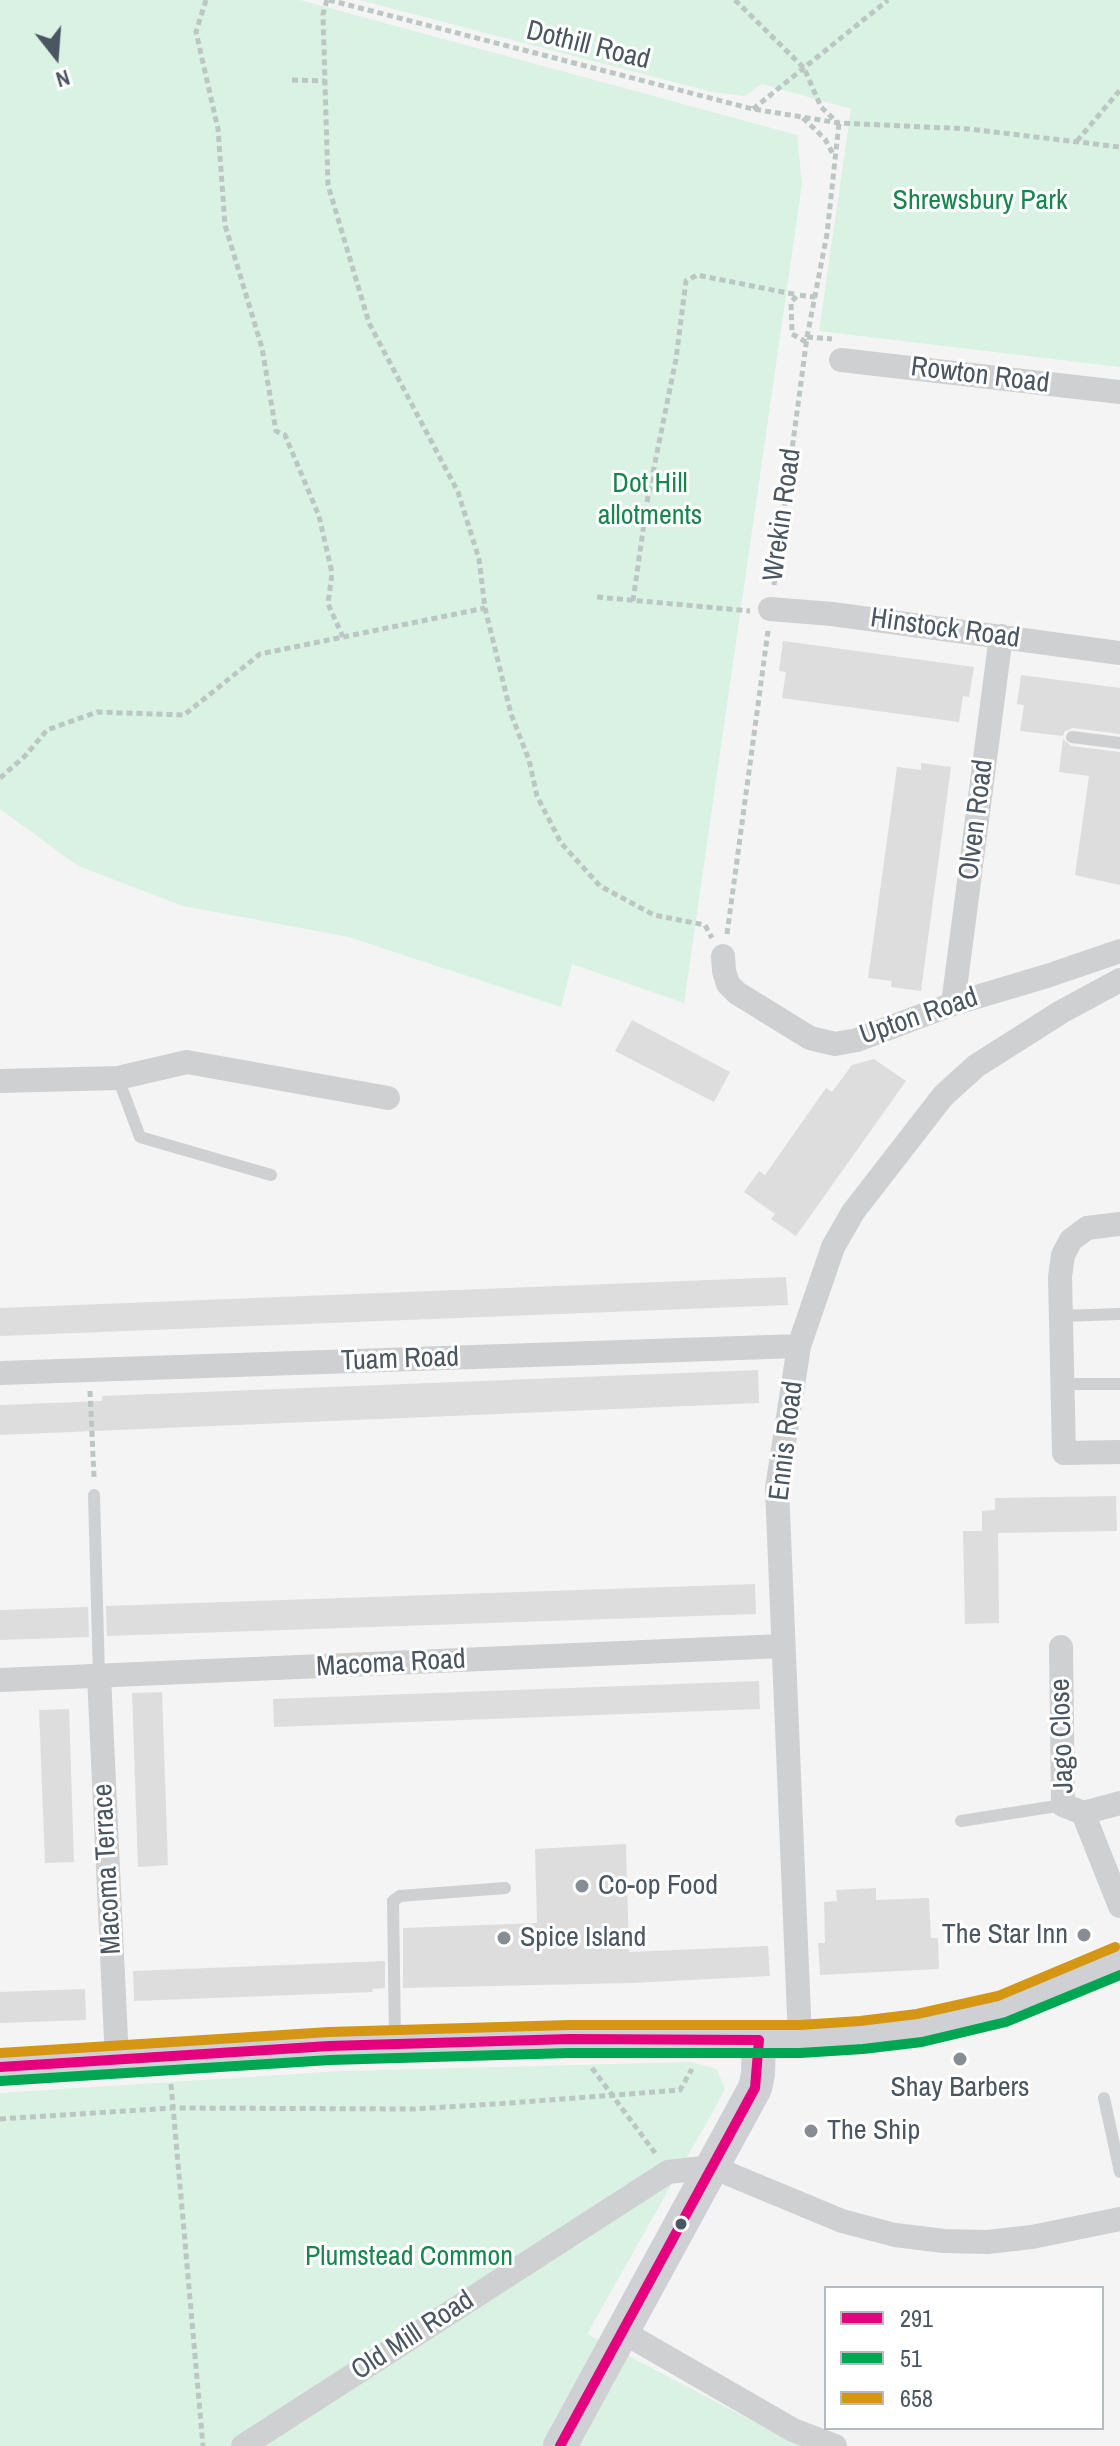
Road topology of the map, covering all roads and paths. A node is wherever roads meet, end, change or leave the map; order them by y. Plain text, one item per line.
1 (206, 0) edge
2 (328, 0) edge
3 (735, 0) edge
4 (888, 0) edge
5 (804, 68) junction
6 (292, 80) dead end
7 (325, 81) dead end
8 (1120, 90) edge
9 (753, 109) junction
10 (802, 117) junction
11 (839, 123) junction
12 (1077, 142) junction
13 (1120, 147) edge
14 (835, 160) junction
15 (798, 295) junction
16 (815, 297) junction
17 (806, 342) junction
18 (841, 360) dead end
19 (1120, 392) edge
20 (597, 597) dead end
21 (633, 601) junction
22 (485, 608) junction
23 (770, 609) junction
24 (1001, 636) junction
25 (343, 637) junction
26 (1120, 653) edge
27 (1072, 737) dead end
28 (1120, 743) edge
29 (0, 778) edge
30 (732, 907) dead end
31 (1120, 951) edge
32 (723, 956) joint
33 (1120, 980) edge
34 (953, 1004) junction
35 (118, 1078) junction
36 (0, 1081) edge
37 (388, 1098) dead end
38 (271, 1175) dead end
39 (1120, 1224) edge
40 (1119, 1314) edge
41 (1061, 1316) junction
42 (799, 1346) junction
43 (89, 1370) junction
44 (0, 1373) edge
45 (1062, 1384) junction
46 (1120, 1384) edge
47 (1120, 1452) edge
48 (94, 1495) joint
49 (782, 1646) junction
50 (1061, 1647) dead end
51 (99, 1676) junction
52 (0, 1680) edge
53 (1120, 1803) edge
54 (1073, 1809) junction
55 (961, 1821) dead end
56 (505, 1888) dead end
57 (1120, 1906) edge
58 (1120, 1960) edge
59 (569, 2039) junction
60 (800, 2039) junction
61 (759, 2040) junction
62 (395, 2043) junction
63 (117, 2061) junction
64 (693, 2066) dead end
65 (0, 2067) edge
66 (182, 2083) dead end
67 (612, 2094) junction
68 (1104, 2098) dead end
69 (172, 2108) junction
70 (0, 2119) edge
71 (712, 2167) junction
72 (668, 2172) junction
73 (1120, 2172) edge
74 (1120, 2219) edge
75 (623, 2332) junction
76 (203, 2446) edge
77 (243, 2446) edge
78 (560, 2446) edge
79 (835, 2446) edge

1 - 25 path
2 - 9 path, Dothill Road
2 - 22 path
3 - 5 path
4 - 5 path
5 - 9 path
5 - 11 path
6 - 7 path
8 - 12 path
9 - 10 path, Dothill Road
10 - 11 path, Dothill Road
10 - 14 path
11 - 12 path, Dothill Road
11 - 14 path, Wrekin Road
12 - 13 path, Dothill Road
14 - 16 path, Wrekin Road
15 - 16 path
15 - 17 path
15 - 21 path
16 - 17 path, Wrekin Road
17 - 23 path, Wrekin Road
18 - 19 street, Rowton Road
20 - 21 path
21 - 23 path
22 - 25 path
22 - 32 path
23 - 24 street, Hinstock Road
23 - 30 path, Wrekin Road
24 - 26 street, Hinstock Road
24 - 34 street, Olven Road
25 - 29 path
27 - 28 lane
31 - 34 street, Upton Road
32 - 34 street, Upton Road
33 - 42 street, Ennis Road
35 - 36 street
35 - 37 street
35 - 38 lane
39 - 41 street
40 - 41 lane
41 - 45 street
42 - 43 street, Tuam Road
42 - 49 street, Ennis Road
43 - 44 street, Tuam Road
43 - 48 path
45 - 46 lane
45 - 47 street
48 - 51 lane
49 - 51 street, Macoma Road
49 - 60 street, Ennis Road
50 - 54 street, Jago Close
51 - 52 street, Macoma Road
51 - 63 street, Macoma Terrace
53 - 54 street, Jago Close
54 - 55 lane
54 - 57 street, Jago Close
56 - 62 lane
58 - 60 street
59 - 61 street
59 - 62 street
59 - 67 path
60 - 61 street
61 - 71 street
62 - 63 street
63 - 65 street
64 - 67 path
66 - 69 path
67 - 69 path
67 - 72 path
68 - 73 lane
69 - 70 path
69 - 76 path
71 - 72 street, Old Mill Road
71 - 74 street
71 - 75 street
72 - 77 street, Old Mill Road
75 - 78 street
75 - 79 street

